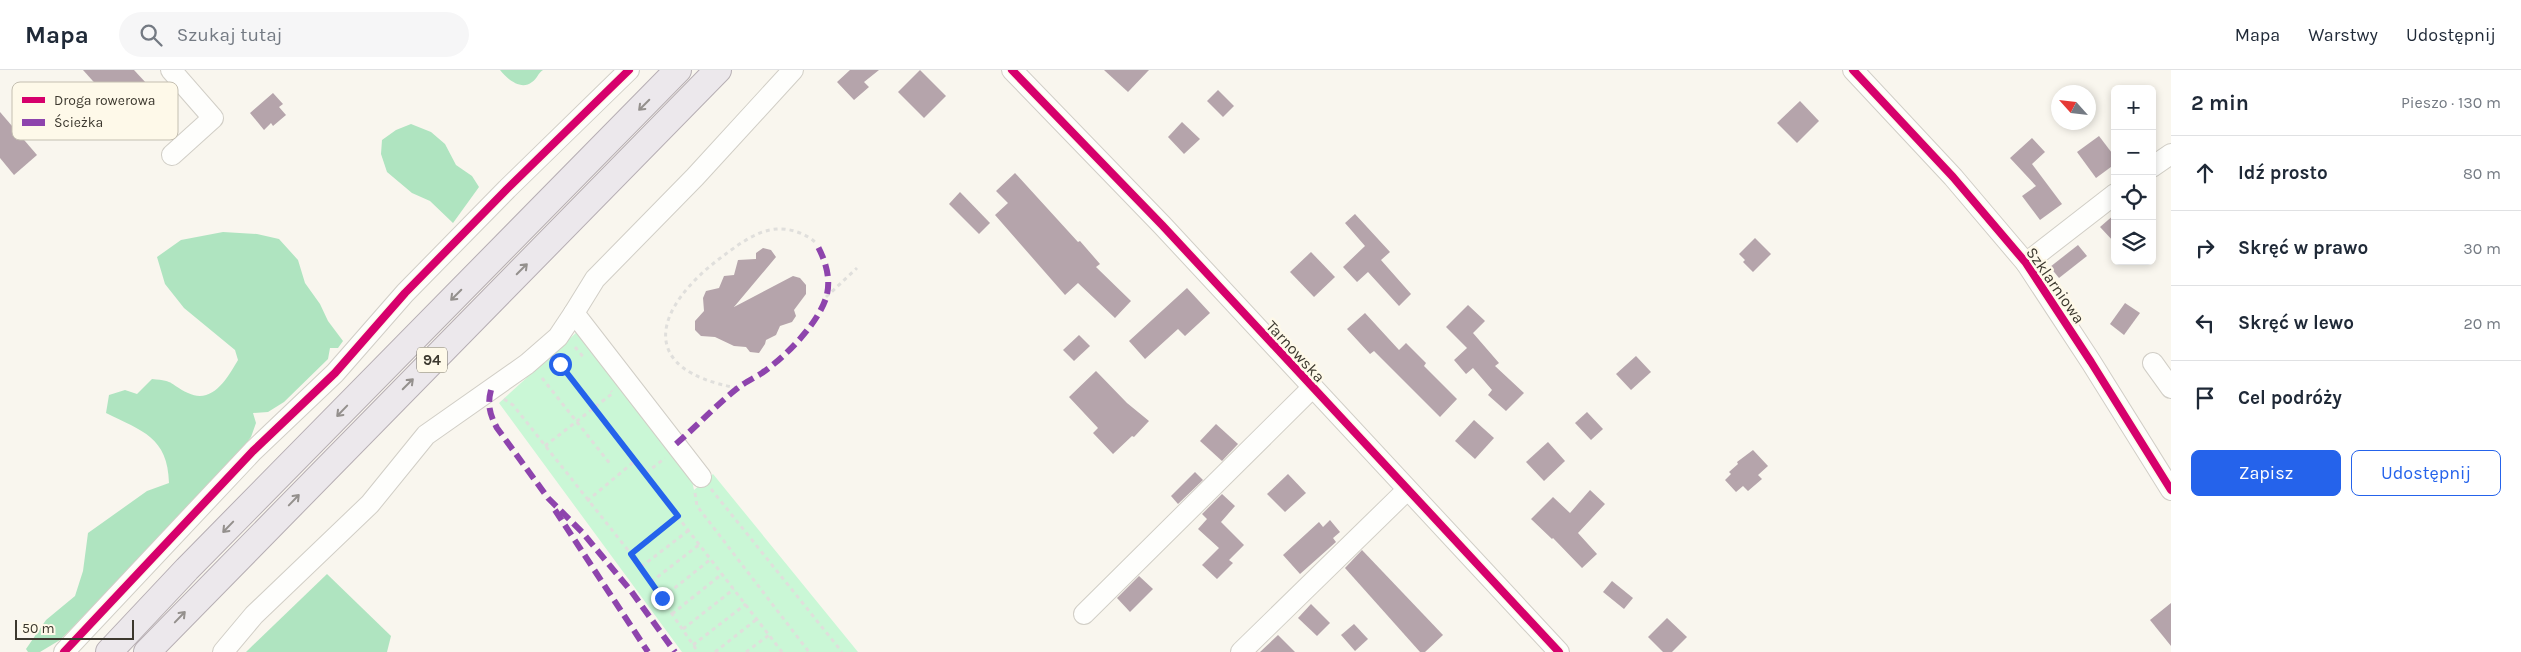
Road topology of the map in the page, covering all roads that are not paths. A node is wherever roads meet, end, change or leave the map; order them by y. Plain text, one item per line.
1 (171, 70) edge
2 (629, 70) edge
3 (678, 70) edge
4 (718, 70) edge
5 (793, 70) edge
6 (1012, 70) edge
7 (1853, 70) edge
8 (2171, 154) edge
9 (172, 155) dead end
10 (2156, 164) edge
11 (2111, 197) edge
12 (2026, 264) junction
13 (574, 314) junction
14 (2153, 363) dead end
15 (1312, 388) junction
16 (2171, 388) edge
17 (699, 474) road end
18 (1408, 490) junction
19 (2171, 490) edge
20 (1084, 614) dead end
21 (64, 652) edge
22 (109, 652) edge
23 (147, 652) edge
24 (223, 652) edge
25 (1241, 652) edge
26 (1559, 652) edge

1 - 9 street
2 - 21 street
3 -> 22 main road, 94
23 -> 4 main road, 94
5 - 13 street
6 - 15 street, Tarnowska
7 - 12 street, Szklarniowa
8 - 10 street
11 - 12 street
12 - 19 street, Szklarniowa
13 - 17 street
13 - 24 street
14 - 16 street
15 - 18 street, Tarnowska
15 - 20 street
18 - 25 street
18 - 26 street, Tarnowska

